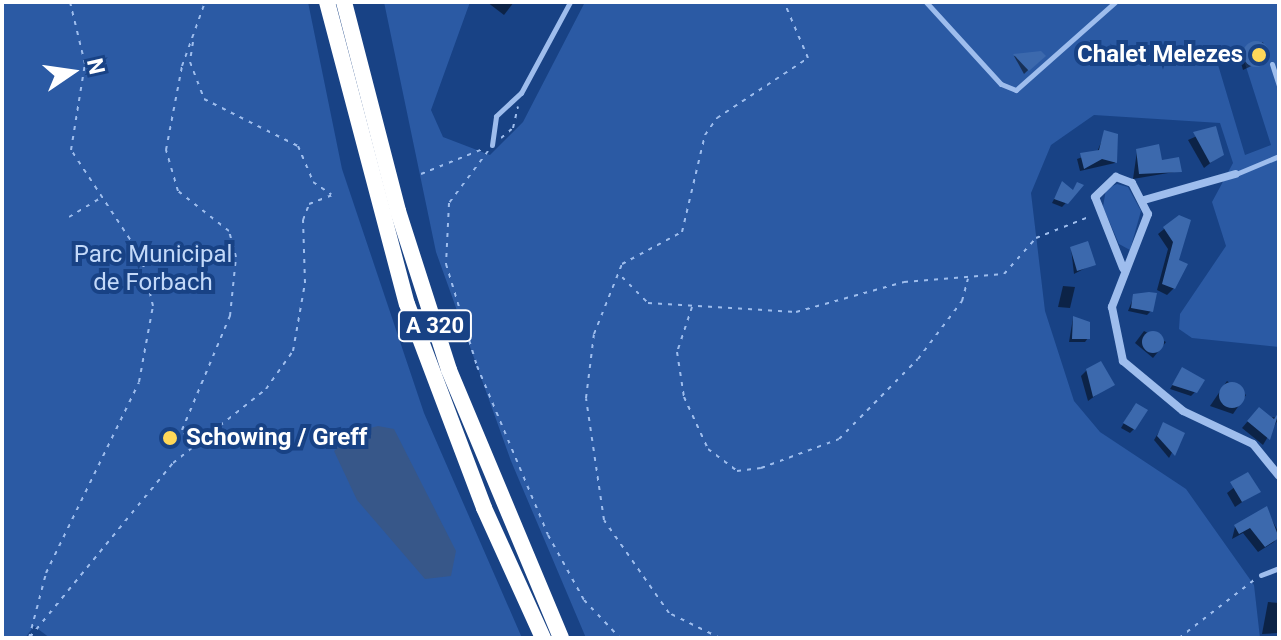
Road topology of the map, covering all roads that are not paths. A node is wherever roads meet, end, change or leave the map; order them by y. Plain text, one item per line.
1 (327, 2) edge
2 (344, 2) edge
3 (570, 2) edge
4 (926, 2) edge
5 (1115, 2) edge
6 (1272, 64) dead end
7 (1279, 86) edge
8 (492, 145) road end
9 (1279, 156) edge
10 (1235, 174) joint
11 (1144, 200) junction
12 (1123, 268) junction
13 (1279, 476) edge
14 (1279, 569) edge
15 (1261, 575) road end
16 (543, 638) edge
17 (561, 638) edge

1 - 16 highway, A 320
2 - 17 highway, A 320
3 - 8 lane
4 - 5 lane
6 - 7 lane
9 - 10 lane
10 - 11 street
11 - 12 street
11 - 12 street
12 - 13 street
14 - 15 lane

